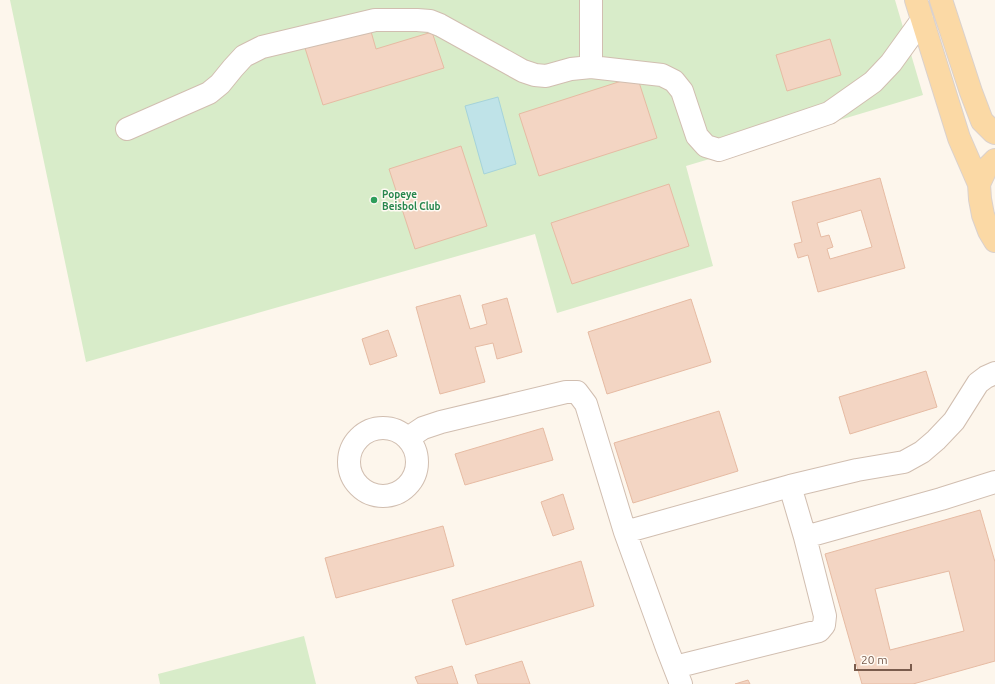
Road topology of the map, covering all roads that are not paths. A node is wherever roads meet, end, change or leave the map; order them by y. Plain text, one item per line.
1 (591, 0) edge
2 (941, 0) edge
3 (919, 10) edge
4 (591, 67) junction
5 (127, 129) dead end
6 (995, 133) edge
7 (995, 160) edge
8 (979, 184) junction
9 (993, 235) edge
10 (995, 374) edge
11 (408, 438) dead end
12 (995, 482) edge
13 (790, 486) junction
14 (624, 532) junction
15 (805, 538) junction
16 (678, 676) edge

1 - 4 lane
2 - 6 main road
3 - 4 lane
3 - 8 main road
4 - 5 lane
7 - 8 main road
8 - 9 main road
10 - 13 lane
11 - 14 lane
12 - 15 lane
13 - 14 lane
13 - 15 lane
14 - 16 lane
15 - 16 lane

